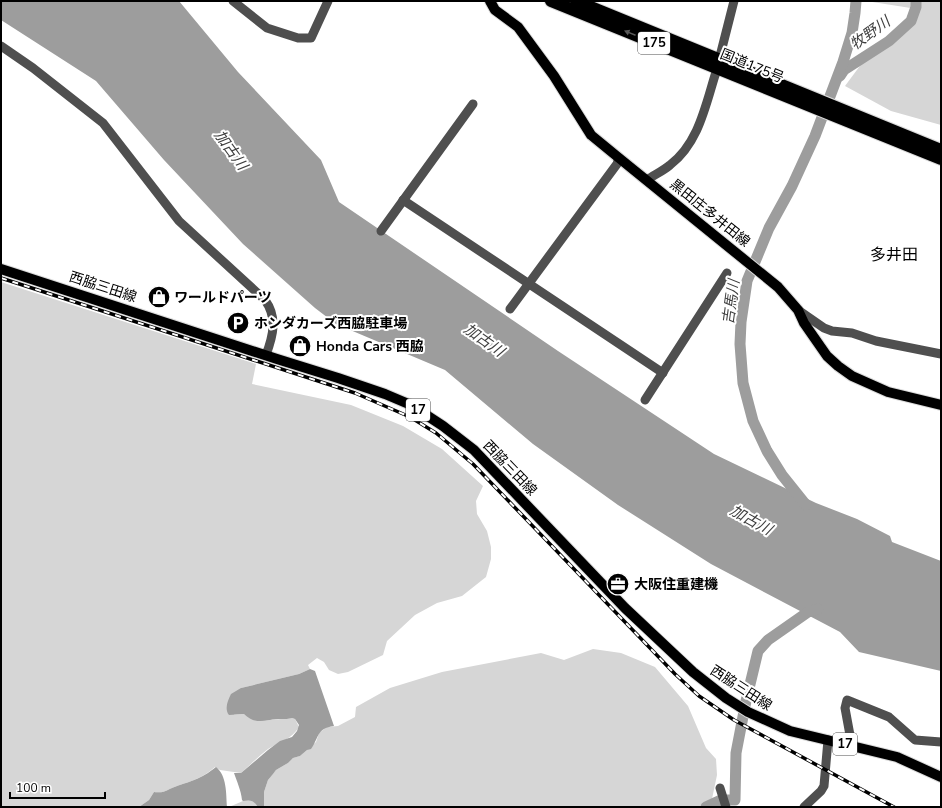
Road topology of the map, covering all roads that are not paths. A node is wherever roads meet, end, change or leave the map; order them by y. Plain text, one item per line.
1 (233, 1) edge
2 (328, 1) edge
3 (480, 1) edge
4 (490, 1) edge
5 (551, 1) edge
6 (576, 1) edge
7 (734, 1) edge
8 (1, 46) edge
9 (718, 64) junction
10 (473, 104) dead end
11 (865, 124) junction
12 (941, 150) edge
13 (619, 158) junction
14 (941, 159) edge
15 (647, 180) junction
16 (403, 200) junction
17 (381, 231) dead end
18 (1, 269) edge
19 (727, 273) dead end
20 (529, 284) junction
21 (510, 309) dead end
22 (798, 310) junction
23 (941, 354) edge
24 (266, 355) junction
25 (663, 372) junction
26 (645, 400) dead end
27 (941, 405) edge
28 (828, 740) junction
29 (941, 742) edge
30 (852, 746) junction
31 (940, 776) edge
32 (720, 788) dead end
33 (726, 807) edge
34 (804, 807) edge

1 - 2 street
3 - 4 main road, 黒田庄多井田線
4 - 13 main road, 黒田庄多井田線
9 -> 5 highway, 国道175号 / 175
6 - 9 highway, 国道175号 / 175
7 - 9 street
8 - 24 street
9 - 11 highway, 国道175号 / 175
9 - 15 street
10 - 16 street
11 - 12 highway, 国道175号 / 175
11 - 14 highway, 国道175号 / 175
13 - 15 main road, 黒田庄多井田線
13 - 20 street
15 - 22 main road, 黒田庄多井田線
16 - 17 street
16 - 20 street
18 - 24 main road, 西脇三田線 / 17
19 - 25 street
20 - 21 street
20 - 25 street
22 - 23 street
22 - 27 main road, 黒田庄多井田線
24 - 28 main road, 西脇三田線 / 17
25 - 26 street
28 - 30 main road, 西脇三田線 / 17
28 - 34 street
29 - 30 street
30 - 31 main road, 西脇三田線 / 17
32 - 33 street

